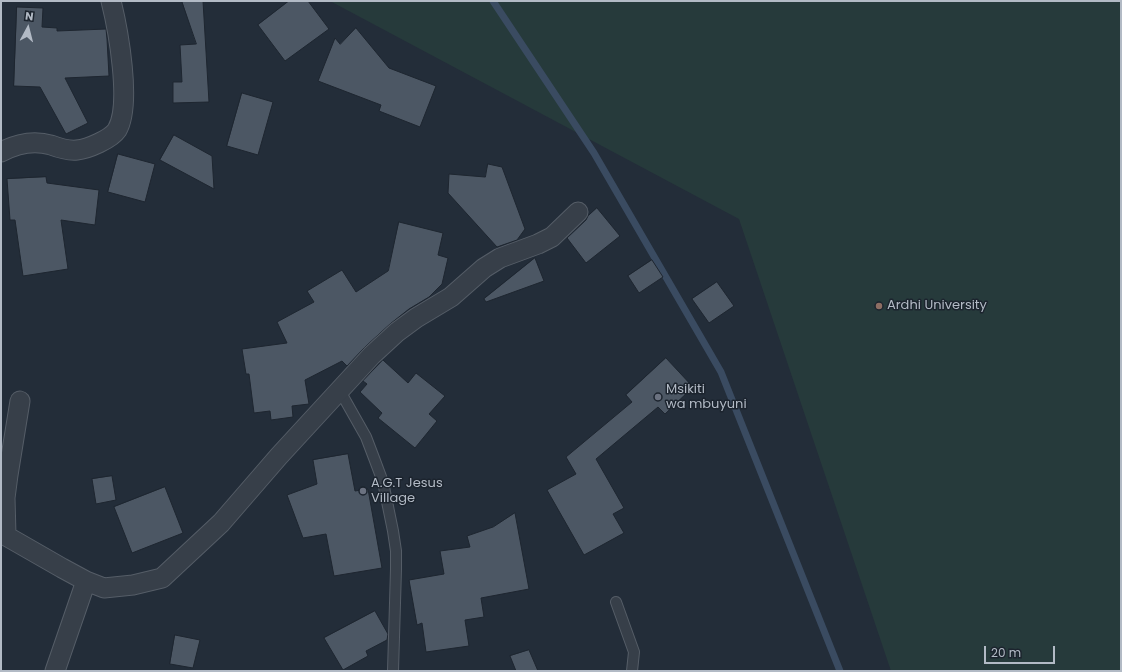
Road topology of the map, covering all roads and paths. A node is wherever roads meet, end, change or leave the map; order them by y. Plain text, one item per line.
1 (111, 1) edge
2 (1, 152) edge
3 (578, 212) dead end
4 (340, 391) junction
5 (20, 401) dead end
6 (4, 534) edge
7 (86, 581) junction
8 (616, 602) dead end
9 (55, 671) edge
10 (393, 671) edge
11 (632, 671) edge

1 - 2 street
3 - 4 street
4 - 7 street
4 - 10 lane
5 - 6 street
6 - 7 street
7 - 9 street
8 - 11 lane

